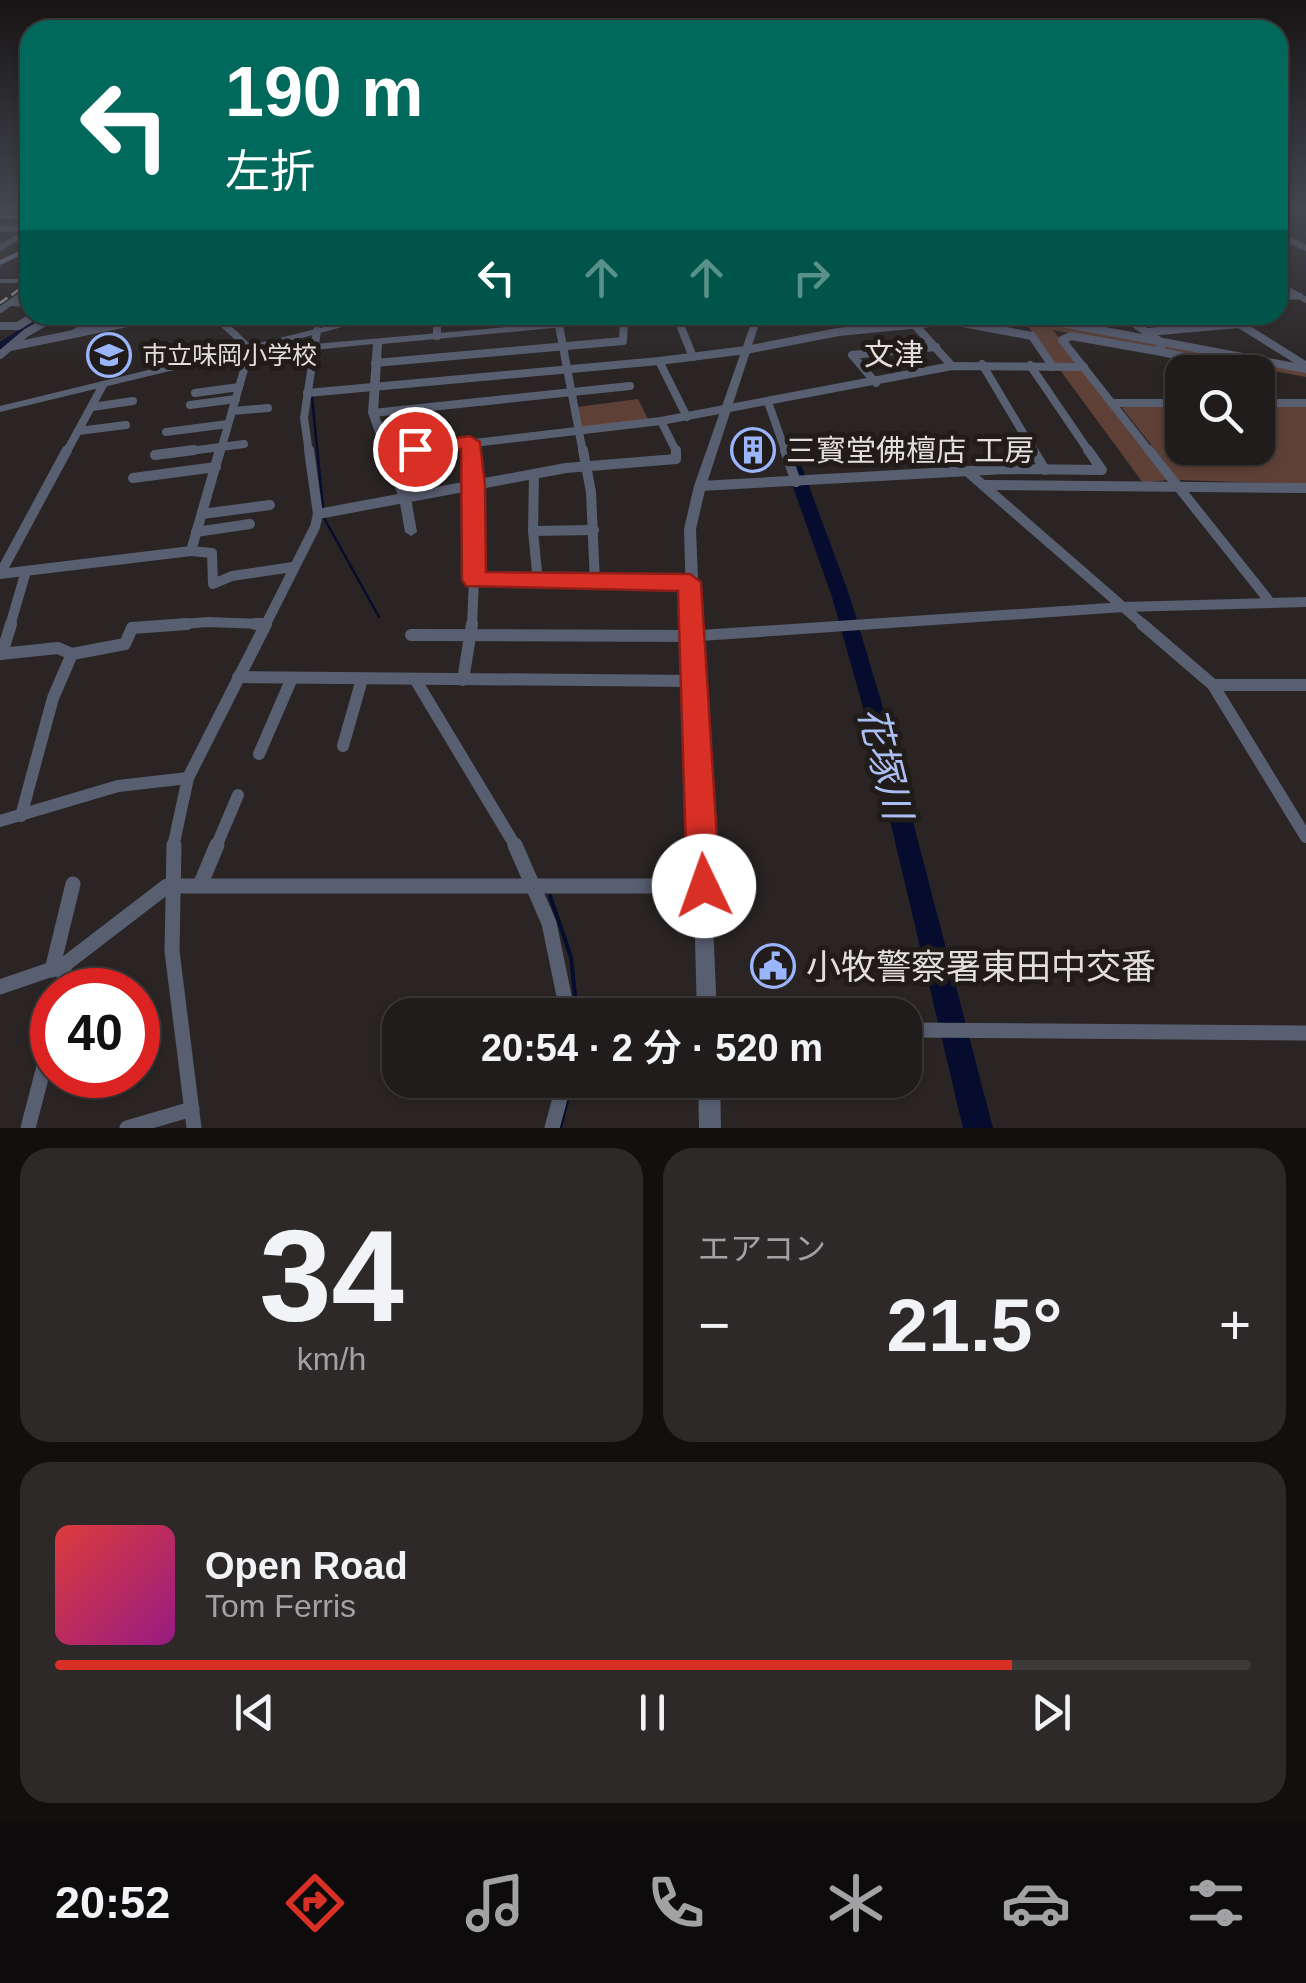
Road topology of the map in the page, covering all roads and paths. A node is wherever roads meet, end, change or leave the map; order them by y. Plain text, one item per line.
1 (20, 296) edge
2 (10, 303) junction
3 (20, 304) edge
4 (0, 310) edge
5 (42, 325) edge
6 (89, 325) edge
7 (118, 325) edge
8 (224, 325) edge
9 (339, 325) edge
10 (437, 325) edge
11 (520, 325) edge
12 (559, 325) edge
13 (624, 325) edge
14 (679, 325) edge
15 (755, 325) edge
16 (904, 325) edge
17 (915, 325) edge
18 (977, 325) edge
19 (1075, 325) edge
20 (1137, 325) edge
21 (1228, 325) edge
22 (1241, 325) edge
23 (317, 330) junction
24 (1147, 332) junction
25 (74, 334) junction
26 (438, 336) junction
27 (1158, 340) junction
28 (378, 342) junction
29 (564, 346) junction
30 (10, 347) junction
31 (314, 347) junction
32 (936, 347) junction
33 (250, 349) junction
34 (746, 350) junction
35 (1162, 352) junction
36 (1176, 355) edge
37 (0, 356) edge
38 (693, 357) junction
39 (659, 361) junction
40 (375, 364) junction
41 (982, 364) junction
42 (1030, 365) junction
43 (952, 366) junction
44 (1054, 366) junction
45 (1084, 367) junction
46 (567, 368) junction
47 (1306, 368) edge
48 (876, 383) junction
49 (104, 385) junction
50 (372, 386) junction
51 (630, 386) dead end
52 (239, 388) junction
53 (195, 393) dead end
54 (308, 393) junction
55 (572, 393) junction
56 (236, 399) junction
57 (133, 401) dead end
58 (768, 402) junction
59 (1113, 403) junction
60 (1165, 403) edge
61 (1275, 403) edge
62 (1306, 403) edge
63 (190, 404) dead end
64 (92, 406) junction
65 (268, 408) dead end
66 (726, 409) junction
67 (0, 410) edge
68 (232, 412) junction
69 (373, 413) junction
70 (687, 417) junction
71 (661, 421) junction
72 (228, 424) junction
73 (126, 425) dead end
74 (78, 431) junction
75 (580, 431) junction
76 (166, 432) dead end
77 (470, 442) junction
78 (244, 444) dead end
79 (222, 446) junction
80 (388, 452) junction
81 (155, 455) dead end
82 (586, 467) junction
83 (216, 468) junction
84 (1045, 470) junction
85 (969, 473) junction
86 (534, 474) junction
87 (133, 478) dead end
88 (796, 482) junction
89 (474, 485) junction
90 (982, 485) junction
91 (700, 486) junction
92 (1178, 487) junction
93 (1306, 488) edge
94 (405, 498) junction
95 (270, 505) dead end
96 (202, 514) junction
97 (318, 514) junction
98 (250, 524) dead end
99 (594, 530) junction
100 (533, 531) junction
101 (196, 532) junction
102 (411, 532) dead end
103 (191, 551) junction
104 (294, 567) junction
105 (26, 571) junction
106 (474, 580) junction
107 (538, 582) junction
108 (595, 582) junction
109 (690, 582) junction
110 (1270, 602) junction
111 (1306, 602) edge
112 (1124, 607) junction
113 (265, 624) junction
114 (474, 632) junction
115 (411, 635) dead end
116 (692, 636) junction
117 (1, 654) edge
118 (72, 654) junction
119 (238, 677) junction
120 (292, 678) junction
121 (362, 678) junction
122 (414, 679) junction
123 (463, 680) junction
124 (693, 681) junction
125 (1213, 685) junction
126 (1306, 685) edge
127 (342, 746) dead end
128 (259, 754) dead end
129 (188, 778) junction
130 (238, 794) dead end
131 (20, 816) junction
132 (0, 822) edge
133 (1306, 837) edge
134 (201, 883) junction
135 (73, 884) dead end
136 (167, 886) junction
137 (537, 886) junction
138 (704, 886) junction
139 (58, 968) joint
140 (30, 977) edge
141 (0, 987) edge
142 (565, 998) edge
143 (707, 998) edge
144 (922, 1030) edge
145 (1306, 1033) edge
146 (36, 1098) edge
147 (560, 1098) edge
148 (709, 1098) edge
149 (193, 1119) edge
150 (28, 1128) edge
151 (127, 1128) edge
152 (552, 1128) edge
153 (710, 1128) edge

1 - 2 street
2 - 3 street
2 - 4 street
5 - 30 street
6 - 25 street
7 - 25 street
8 - 33 street
9 - 23 street
10 - 26 street
11 - 26 street
12 - 29 street
13 - 29 street
14 - 38 street
15 - 34 street
16 - 34 street
17 - 32 street
18 - 44 street
19 - 27 street
20 - 24 street
21 - 24 street
22 - 47 street
23 - 31 street
23 - 33 street
24 - 27 street
25 - 30 street
26 - 28 street
27 - 35 street
27 - 47 street
28 - 31 street
28 - 40 street
29 - 40 street
29 - 46 street
30 - 37 street
31 - 54 street
32 - 43 street
32 - 48 street
33 - 49 street
33 - 52 street
34 - 38 street
34 - 66 street
35 - 36 street
35 - 45 street
38 - 39 street
39 - 46 street
39 - 70 street
40 - 50 street
41 - 42 street
41 - 43 street
41 - 84 street
42 - 44 street
42 - 84 street
43 - 48 street
44 - 45 street
45 - 59 street
46 - 50 street
46 - 55 street
48 - 58 street
49 - 64 street
49 - 67 street
50 - 54 street
50 - 69 street
51 - 55 street
52 - 53 street
52 - 56 street
54 - 97 street
55 - 69 street
55 - 75 street
56 - 63 street
56 - 68 street
57 - 64 street
58 - 66 street
58 - 88 street
59 - 60 street
59 - 92 street
61 - 62 street
64 - 74 street
65 - 68 street
66 - 70 street
66 - 91 street
68 - 72 street
69 - 80 street
70 - 71 street
71 - 75 street
71 - 82 street
72 - 76 street
72 - 79 street
73 - 74 street
74 - 105 street
75 - 77 street
75 - 82 street
77 - 80 street
77 - 89 street
78 - 79 street
79 - 81 street
79 - 83 street
80 - 94 street
82 - 86 street
82 - 99 street
83 - 87 street
83 - 96 street
84 - 85 street
85 - 88 street
85 - 90 street
86 - 89 street
86 - 100 street
88 - 91 street
89 - 94 street
89 - 106 street
90 - 92 street
90 - 112 street
91 - 109 street
92 - 93 street
92 - 110 street
94 - 97 street
94 - 102 street
95 - 96 street
96 - 101 street
97 - 104 street
98 - 101 street
99 - 100 street
99 - 108 street
100 - 107 street
101 - 103 street
103 - 104 street
103 - 105 street
104 - 113 street
105 - 117 street
106 - 107 street
106 - 114 street
107 - 108 street
108 - 109 street
109 - 116 street
110 - 111 street
110 - 112 street
112 - 116 street
112 - 125 street
113 - 118 street
113 - 119 street
114 - 115 street
114 - 116 street
114 - 123 street
116 - 124 street
117 - 118 street
118 - 131 street
119 - 120 street
119 - 129 street
120 - 121 street
120 - 128 street
121 - 122 street
121 - 127 street
122 - 123 street
122 - 137 street
123 - 124 street
124 - 138 street
125 - 126 street
125 - 133 street
129 - 131 street
129 - 136 street
130 - 134 street
131 - 132 street
134 - 136 street
134 - 137 street
135 - 139 street
136 - 139 street
136 - 149 street
137 - 138 street
137 - 142 street
138 - 143 street
140 - 141 street
144 - 145 street
146 - 150 street
147 - 152 street
148 - 153 street
149 - 151 street

